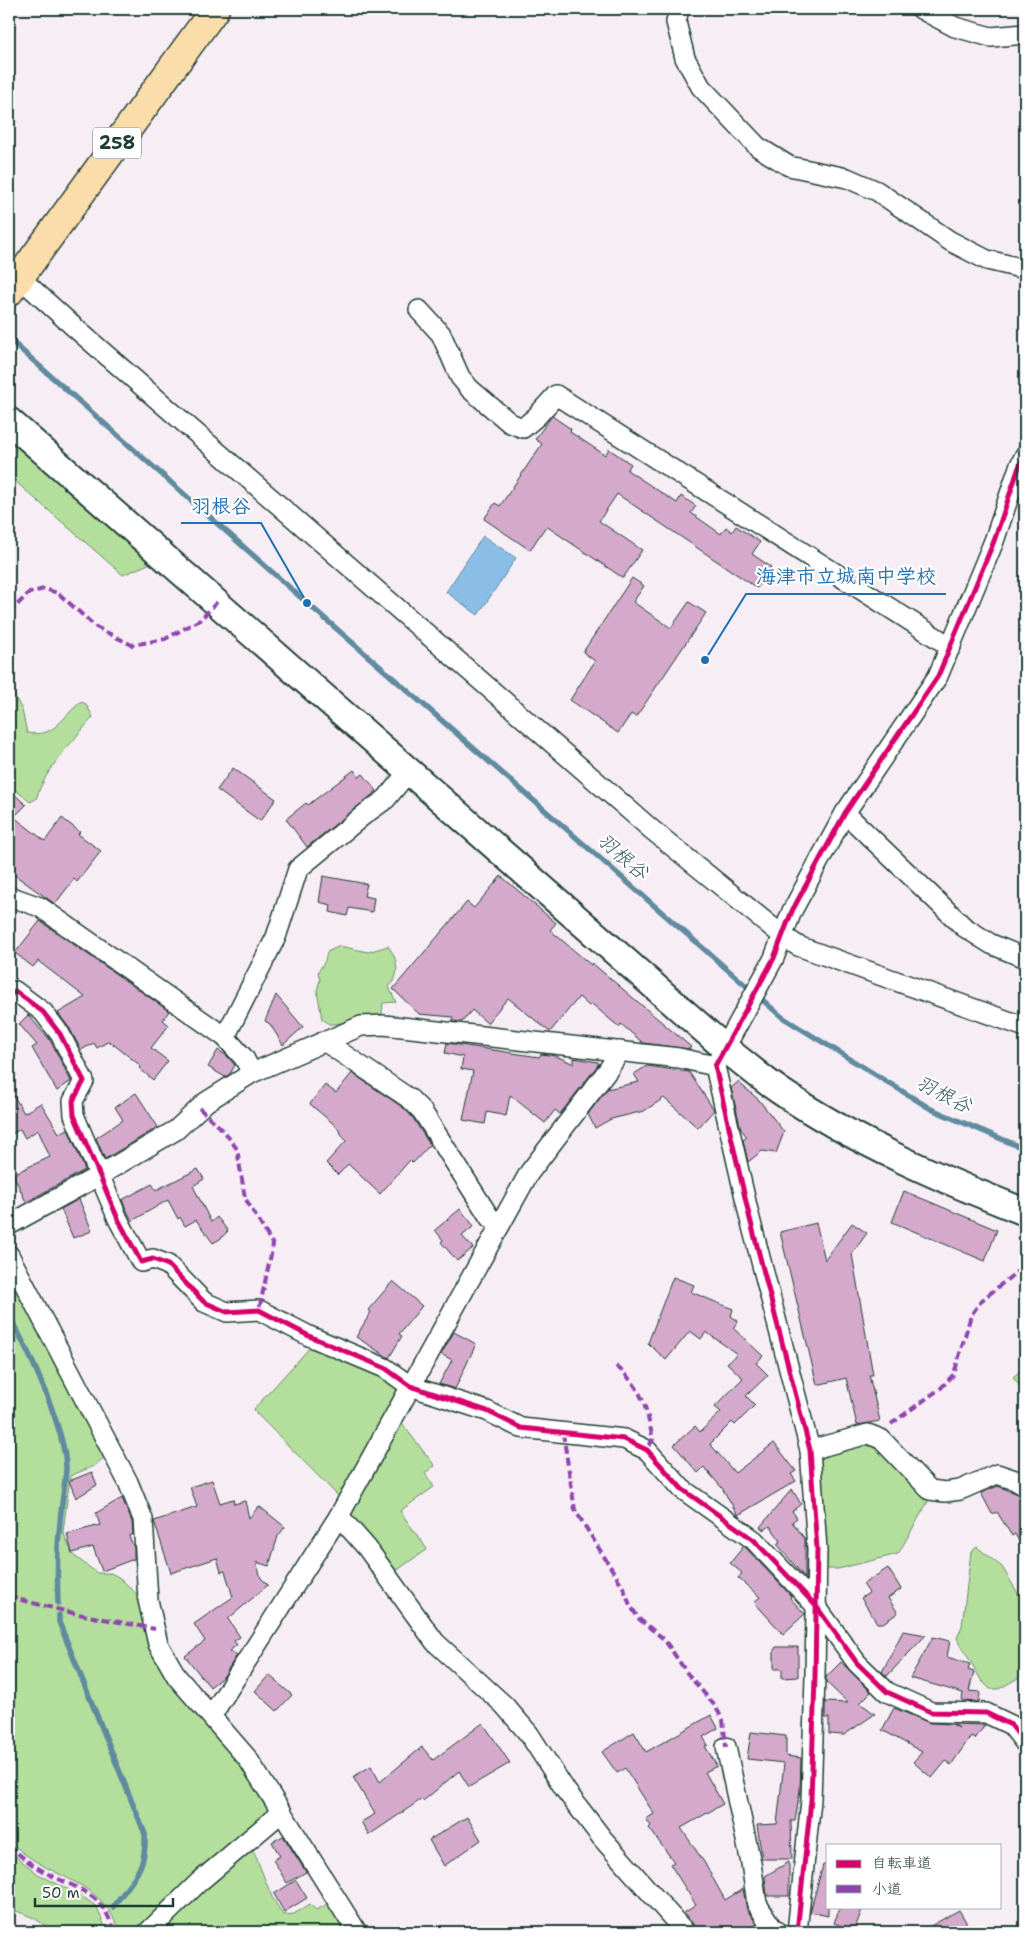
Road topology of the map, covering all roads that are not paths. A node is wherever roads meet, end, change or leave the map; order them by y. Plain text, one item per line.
1 (215, 9) edge
2 (679, 9) edge
3 (921, 9) edge
4 (1025, 34) edge
5 (1025, 269) edge
6 (12, 282) edge
7 (419, 310) dead end
8 (9, 421) edge
9 (1025, 455) edge
10 (952, 646) junction
11 (409, 770) junction
12 (845, 813) junction
13 (9, 896) edge
14 (783, 936) junction
15 (1025, 958) edge
16 (9, 996) edge
17 (1025, 1027) edge
18 (225, 1037) junction
19 (324, 1041) junction
20 (725, 1050) junction
21 (620, 1051) junction
22 (252, 1073) junction
23 (100, 1175) junction
24 (1025, 1212) edge
25 (501, 1223) junction
26 (9, 1225) edge
27 (9, 1254) edge
28 (410, 1386) junction
29 (810, 1450) junction
30 (1025, 1486) edge
31 (339, 1516) junction
32 (816, 1606) junction
33 (212, 1715) junction
34 (1025, 1743) edge
35 (726, 1747) dead end
36 (282, 1812) junction
37 (148, 1932) edge
38 (357, 1932) edge
39 (684, 1932) edge
40 (778, 1932) edge
41 (796, 1932) edge

1 - 6 highway, 258
2 - 5 street
3 - 4 street
6 - 14 street
7 - 10 street
8 - 11 street
9 - 10 street
10 - 12 street
11 - 18 street
11 - 20 street
12 - 14 street
12 - 15 street
13 - 18 street
14 - 17 street
14 - 20 street
16 - 23 street
18 - 22 street
19 - 21 street
19 - 22 street
19 - 25 street
20 - 21 street
20 - 24 street
20 - 29 street
21 - 25 street
22 - 23 street
23 - 26 street
23 - 28 street
25 - 28 street
27 - 33 street
28 - 31 street
28 - 32 street
29 - 30 street
29 - 32 street
31 - 33 street
31 - 39 street
32 - 34 street
32 - 41 street
33 - 36 street
35 - 40 street
36 - 37 street
36 - 38 street

